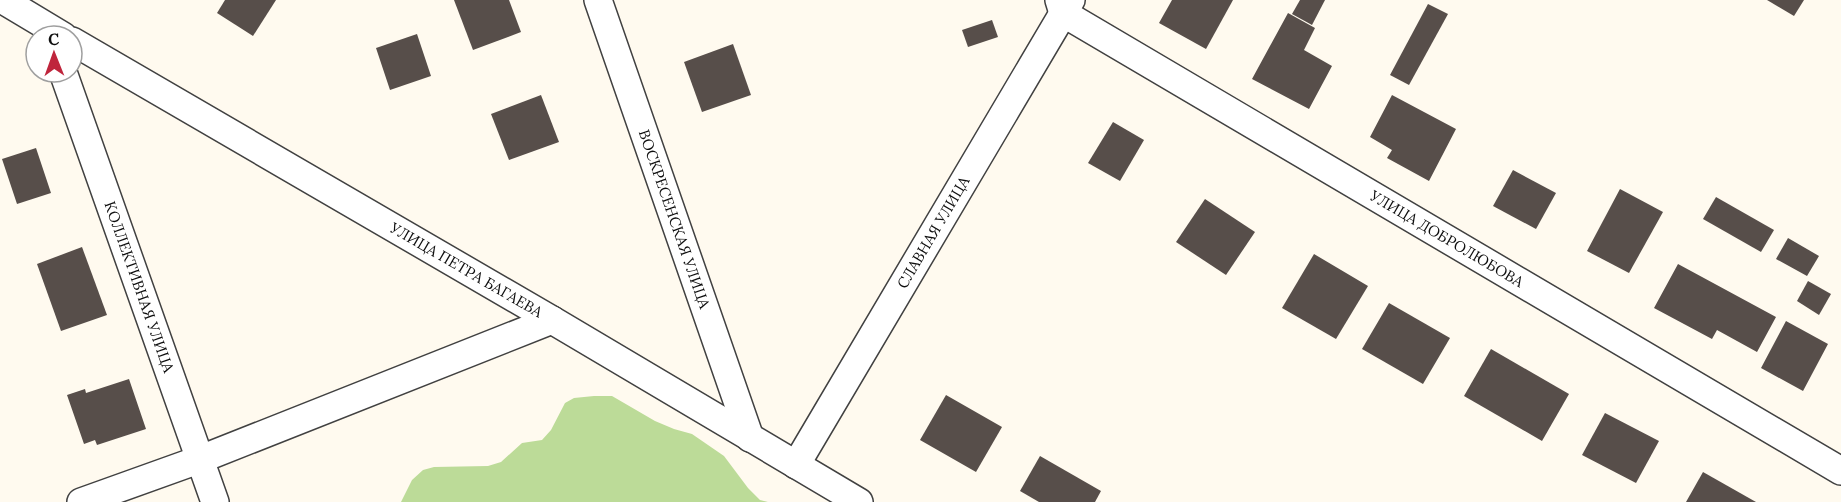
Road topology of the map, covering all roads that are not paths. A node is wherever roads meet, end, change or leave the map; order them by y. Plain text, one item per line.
1 (3, 0) edge
2 (598, 0) edge
3 (1064, 4) edge
4 (39, 24) edge
5 (84, 48) edge
6 (67, 84) edge
7 (552, 320) junction
8 (750, 438) junction
9 (201, 459) junction
10 (796, 465) junction
11 (1841, 471) edge
12 (848, 499) edge
13 (81, 502) edge
14 (215, 502) edge

1 - 4 street
2 - 8 street, ВОСКРЕСЕНСКАЯ УЛИЦА
3 - 10 street, СЛАВНАЯ УЛИЦА
3 - 11 street, УЛИЦА ДОБРОЛЮБОВА
5 - 7 street, УЛИЦА ПЕТРА БАГАЕВА
6 - 9 street, КОЛЛЕКТИВНАЯ УЛИЦА
7 - 8 street, УЛИЦА ПЕТРА БАГАЕВА
7 - 9 street
8 - 10 street, УЛИЦА ПЕТРА БАГАЕВА
9 - 13 street
9 - 14 street, КОЛЛЕКТИВНАЯ УЛИЦА
10 - 12 street, УЛИЦА ПЕТРА БАГАЕВА

